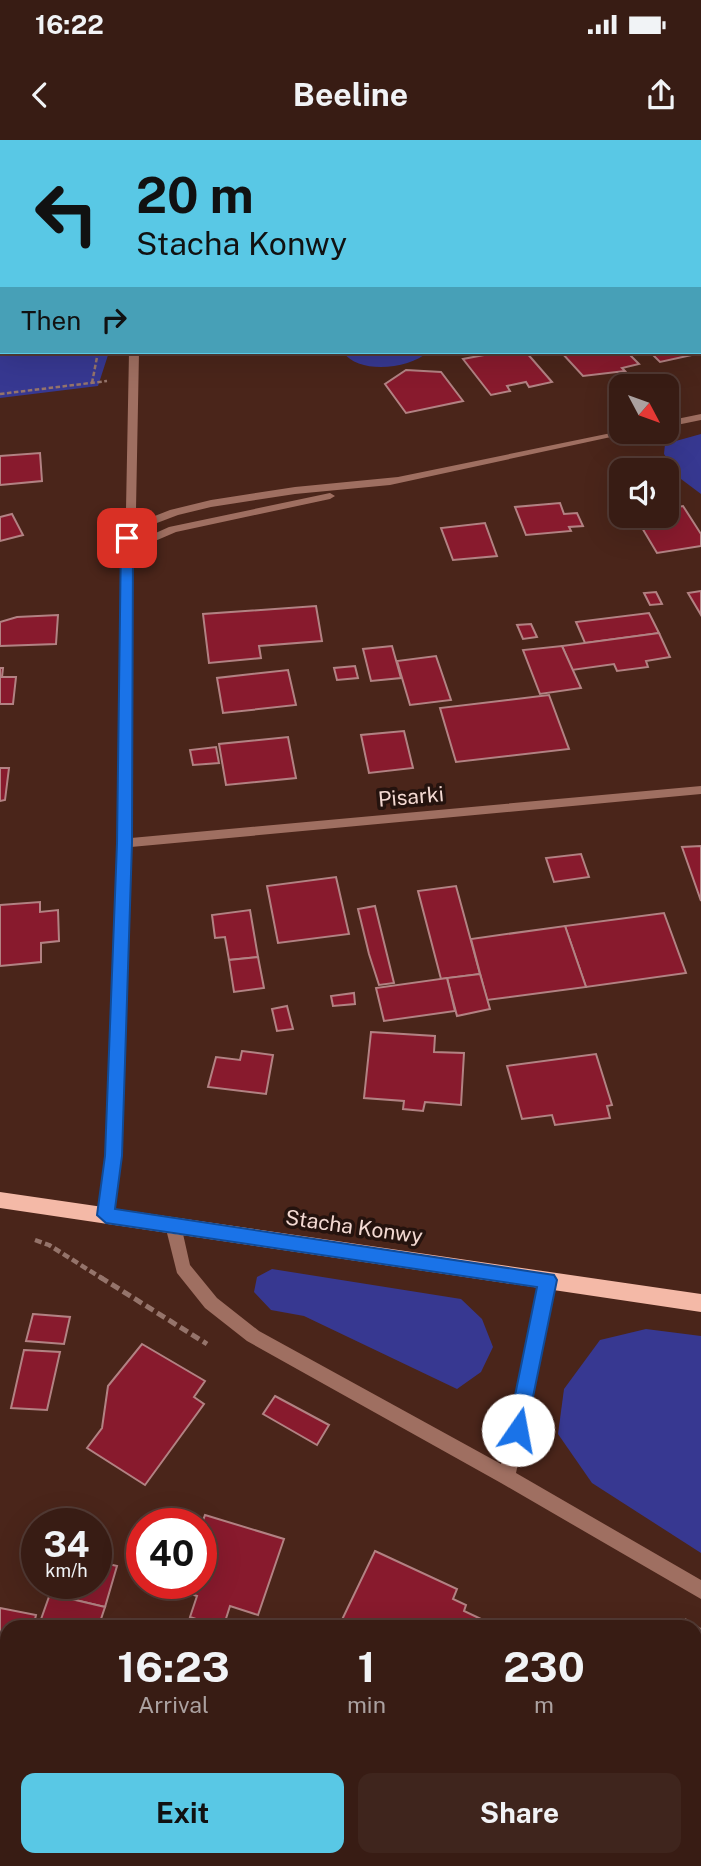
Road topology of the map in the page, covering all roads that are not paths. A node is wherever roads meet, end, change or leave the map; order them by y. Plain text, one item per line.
1 (134, 354) edge
2 (701, 417) edge
3 (679, 422) edge
4 (609, 436) edge
5 (397, 480) junction
6 (139, 525) junction
7 (157, 535) junction
8 (127, 564) junction
9 (701, 790) edge
10 (125, 843) junction
11 (0, 1200) edge
12 (106, 1215) junction
13 (173, 1225) junction
14 (548, 1280) junction
15 (701, 1303) edge
16 (508, 1477) junction
17 (701, 1590) edge

1 - 6 street
2 - 3 street
4 - 5 street
5 - 6 street
5 - 7 street
6 - 7 street
6 - 8 street
7 - 8 street
8 - 10 street
9 - 10 street, Pisarki
10 - 12 street
11 - 12 main road, Stacha Konwy
12 - 13 main road, Stacha Konwy
13 - 14 main road, Stacha Konwy
13 - 16 street
14 - 15 main road, Stacha Konwy
14 - 16 street
16 - 17 street

